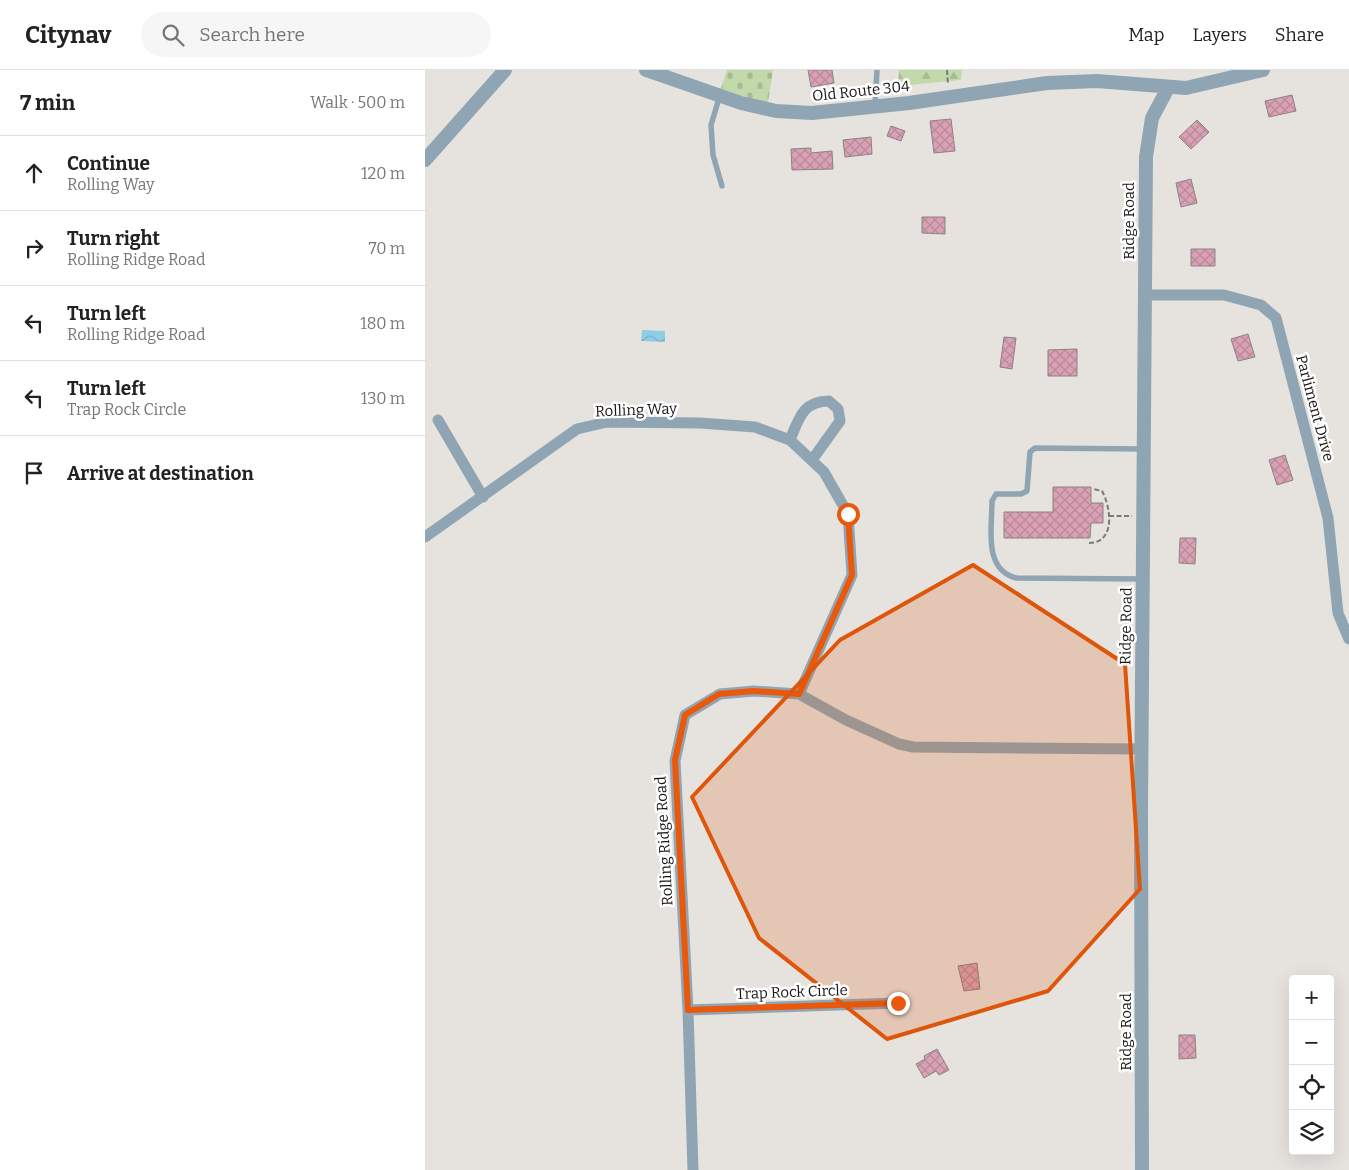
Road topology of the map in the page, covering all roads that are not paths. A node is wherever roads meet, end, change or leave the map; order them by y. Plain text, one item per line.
1 (505, 70) edge
2 (646, 70) edge
3 (877, 70) edge
4 (1263, 70) edge
5 (1168, 88) junction
6 (719, 95) junction
7 (875, 107) junction
8 (425, 160) edge
9 (722, 186) dead end
10 (1145, 295) junction
11 (438, 420) dead end
12 (790, 440) junction
13 (1144, 449) junction
14 (812, 460) junction
15 (483, 497) junction
16 (425, 537) edge
17 (1143, 579) junction
18 (1349, 639) edge
19 (799, 694) junction
20 (1141, 749) junction
21 (898, 1003) dead end
22 (688, 1010) junction
23 (693, 1170) edge
24 (1142, 1170) edge

1 - 8 street
2 - 6 street, Old Route 304
3 - 7 lane
4 - 5 street, Old Route 304
5 - 7 street, Old Route 304
5 - 10 street, Ridge Road
6 - 7 street, Old Route 304
6 - 9 lane
10 - 13 street, Ridge Road
10 - 18 street, Parliment Drive
11 - 15 street
12 - 14 street, Rolling Way
12 - 14 street
12 - 15 street, Rolling Way
13 - 17 street, Ridge Road
13 - 17 lane
14 - 19 street, Rolling Way
15 - 16 street, Rolling Way
17 - 20 street, Ridge Road
19 - 20 street, Rolling Ridge Road
19 - 22 street, Rolling Ridge Road
20 - 24 street, Ridge Road
21 - 22 street, Trap Rock Circle
22 - 23 street, Rolling Ridge Road

